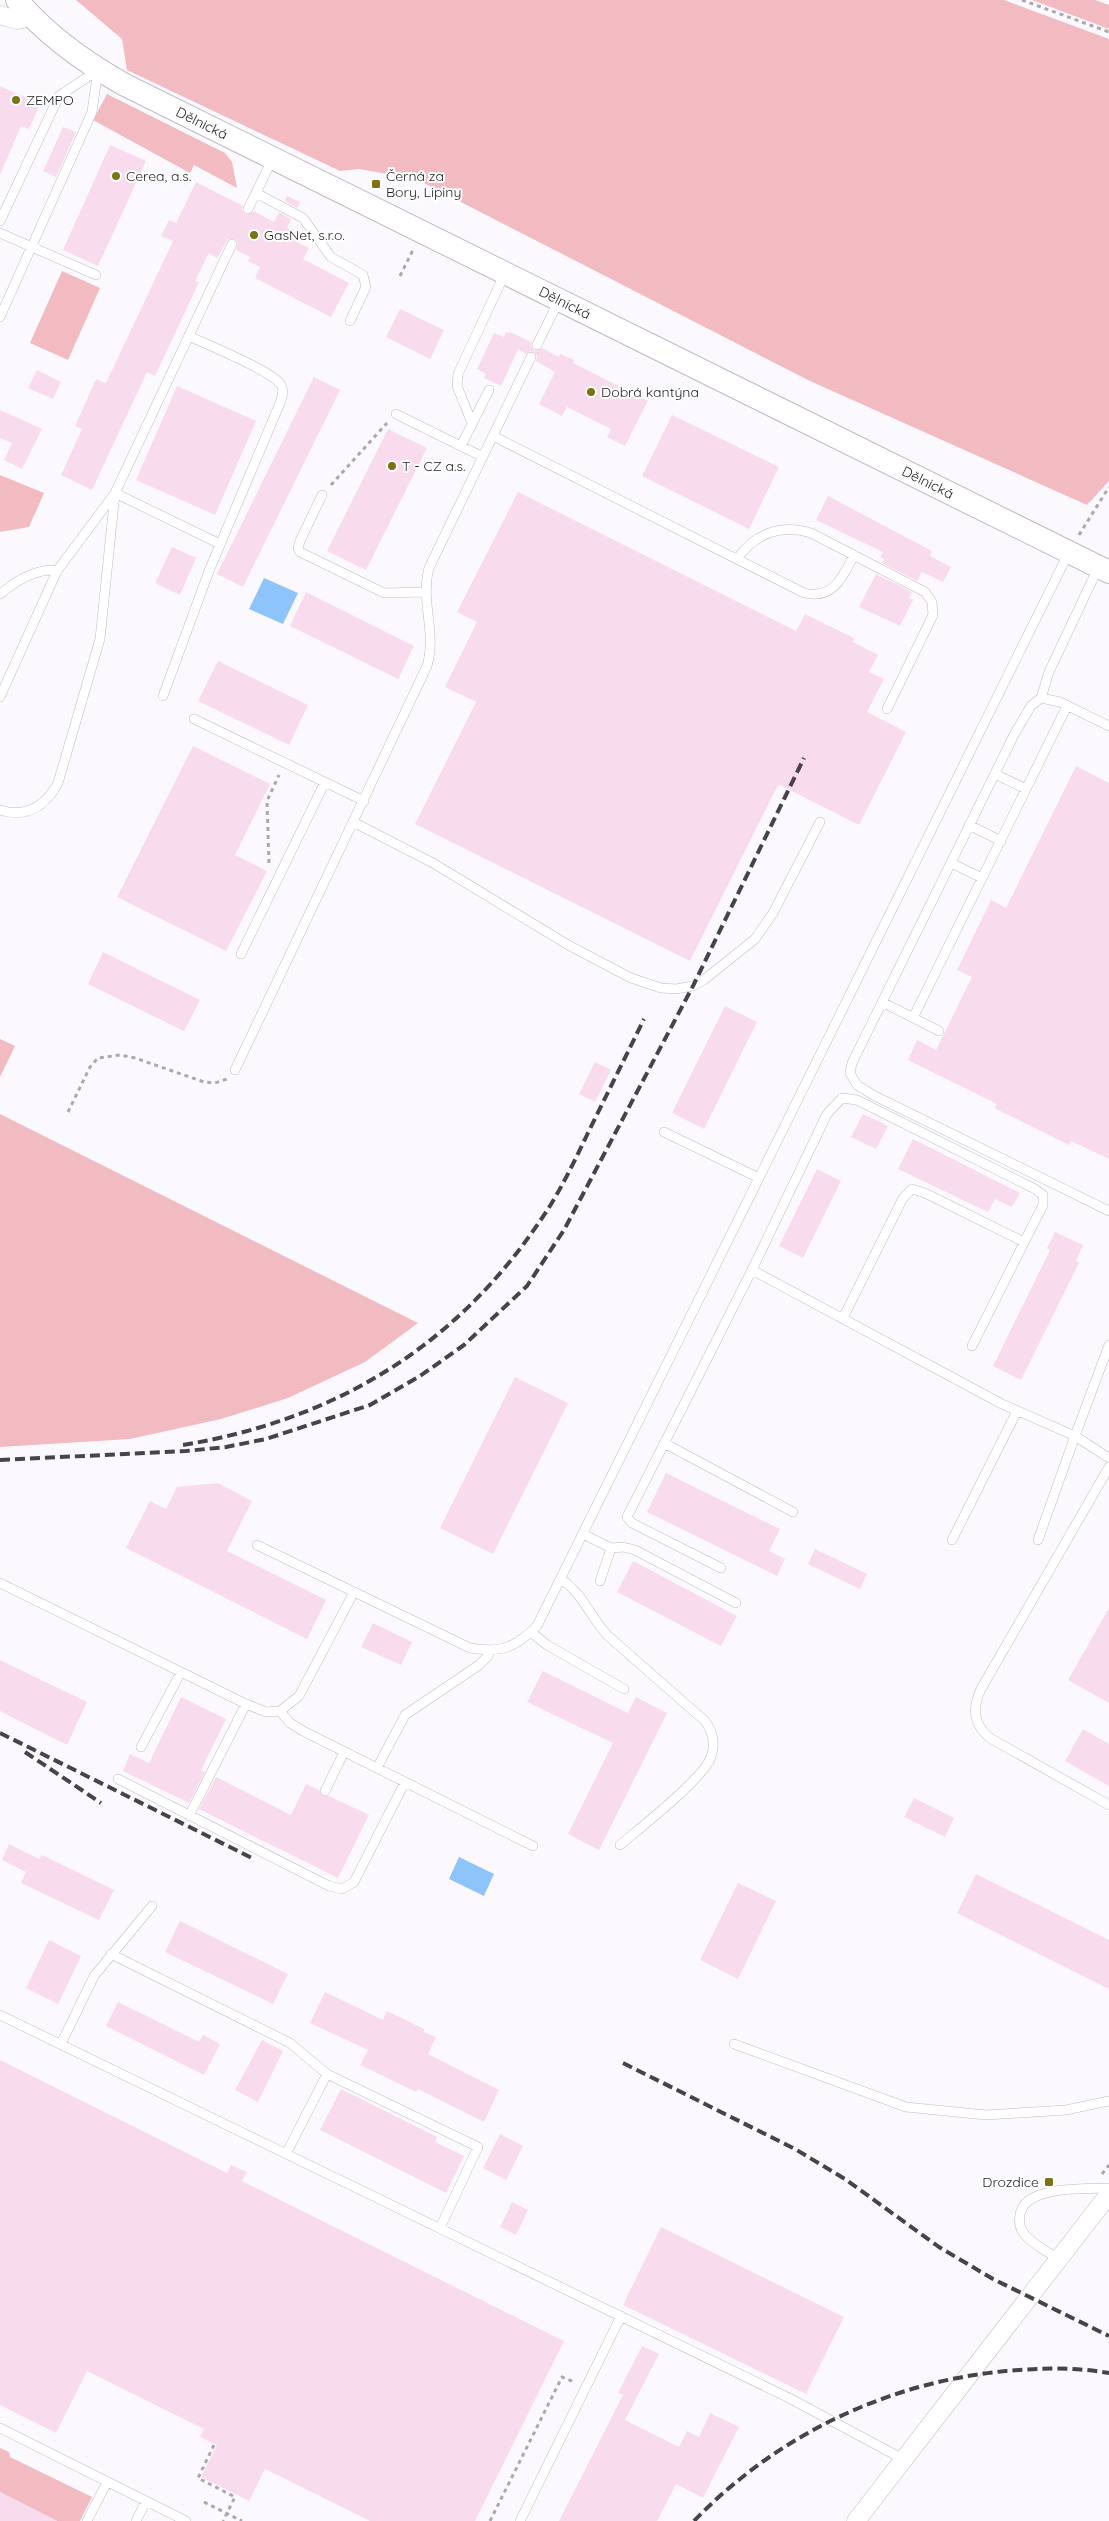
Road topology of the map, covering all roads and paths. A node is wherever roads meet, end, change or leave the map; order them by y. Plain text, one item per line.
1 (1022, 0) edge
2 (24, 8) edge
3 (0, 15) edge
4 (1109, 32) edge
5 (98, 70) junction
6 (273, 158) junction
7 (256, 192) junction
8 (248, 209) dead end
9 (0, 221) edge
10 (0, 233) edge
11 (417, 243) dead end
12 (232, 244) dead end
13 (32, 245) junction
14 (505, 273) junction
15 (96, 275) dead end
16 (400, 276) dead end
17 (560, 300) junction
18 (0, 317) edge
19 (350, 320) dead end
20 (189, 336) junction
21 (537, 345) dead end
22 (531, 357) dead end
23 (489, 390) dead end
24 (396, 414) joint
25 (472, 423) junction
26 (493, 436) junction
27 (460, 446) junction
28 (483, 457) junction
29 (1109, 487) edge
30 (115, 493) junction
31 (322, 495) joint
32 (220, 544) junction
33 (1069, 552) junction
34 (854, 555) junction
35 (737, 559) junction
36 (1104, 570) edge
37 (56, 571) junction
38 (425, 592) junction
39 (0, 594) edge
40 (162, 696) dead end
41 (0, 697) edge
42 (1041, 698) junction
43 (1067, 706) junction
44 (887, 709) dead end
45 (194, 719) dead end
46 (1109, 726) edge
47 (285, 763) junction
48 (995, 774) junction
49 (325, 782) junction
50 (1026, 789) junction
51 (364, 801) junction
52 (0, 810) edge
53 (353, 822) junction
54 (820, 822) dead end
55 (969, 825) junction
56 (1000, 840) junction
57 (951, 863) junction
58 (982, 878) junction
59 (277, 880) junction
60 (241, 954) dead end
61 (882, 1002) junction
62 (913, 1018) junction
63 (939, 1031) dead end
64 (234, 1070) joint
65 (68, 1112) dead end
66 (664, 1132) dead end
67 (759, 1178) junction
68 (1109, 1211) edge
69 (1024, 1242) junction
70 (752, 1270) junction
71 (843, 1318) junction
72 (1109, 1345) edge
73 (972, 1346) dead end
74 (1017, 1411) junction
75 (1075, 1436) junction
76 (664, 1443) junction
77 (1109, 1458) edge
78 (1109, 1468) edge
79 (793, 1512) dead end
80 (583, 1534) junction
81 (952, 1540) dead end
82 (1038, 1540) dead end
83 (257, 1545) dead end
84 (610, 1548) junction
85 (720, 1568) dead end
86 (561, 1579) junction
87 (600, 1581) dead end
88 (0, 1583) edge
89 (354, 1592) junction
90 (736, 1602) dead end
91 (531, 1632) junction
92 (490, 1650) junction
93 (180, 1672) junction
94 (624, 1689) dead end
95 (246, 1704) junction
96 (280, 1712) junction
97 (141, 1747) dead end
98 (344, 1752) junction
99 (377, 1768) junction
100 (118, 1779) dead end
101 (405, 1782) junction
102 (326, 1791) dead end
103 (1109, 1805) edge
104 (189, 1816) junction
105 (620, 1845) dead end
106 (533, 1846) dead end
107 (152, 1906) dead end
108 (111, 1954) junction
109 (0, 2015) edge
110 (61, 2044) junction
111 (734, 2044) dead end
112 (327, 2074) junction
113 (1109, 2101) edge
114 (286, 2154) junction
115 (1109, 2165) edge
116 (1100, 2177) dead end
117 (1109, 2188) edge
118 (1109, 2194) edge
119 (440, 2228) junction
120 (1058, 2259) junction
121 (621, 2316) junction
122 (586, 2388) junction
123 (0, 2428) edge
124 (214, 2445) dead end
125 (903, 2459) junction
126 (107, 2482) junction
127 (146, 2501) junction
128 (204, 2502) dead end
129 (227, 2513) junction
130 (87, 2521) edge
131 (136, 2521) edge
132 (186, 2521) edge
133 (223, 2521) edge
134 (242, 2521) edge
135 (490, 2521) edge
136 (520, 2521) edge
137 (856, 2521) edge

1 - 4 path
2 - 3 street, Dělnická
2 - 5 street, Dělnická
5 - 6 street, Dělnická
5 - 9 lane
5 - 13 lane
6 - 7 lane
6 - 14 street, Dělnická
7 - 8 lane
7 - 19 lane
10 - 13 lane
11 - 16 path
12 - 20 lane
13 - 15 lane
13 - 18 lane
14 - 17 street, Dělnická
14 - 25 lane
17 - 21 lane
17 - 33 street, Dělnická
20 - 30 lane
20 - 32 lane
22 - 26 lane
23 - 25 lane
24 - 27 lane
24 - 31 path
25 - 27 lane
26 - 28 lane
26 - 35 lane
27 - 28 lane
28 - 38 lane
29 - 33 path
30 - 32 lane
30 - 37 lane
30 - 52 lane
31 - 38 lane
32 - 40 lane
33 - 36 street, Dělnická
33 - 67 lane
34 - 35 lane
34 - 35 lane
34 - 44 lane
36 - 42 lane
37 - 39 lane
37 - 41 lane
38 - 51 lane
42 - 43 lane
42 - 48 lane
43 - 46 lane
43 - 50 lane
45 - 47 lane
47 - 49 lane
47 - 59 path
48 - 50 lane
48 - 55 lane
49 - 51 lane
49 - 59 lane
50 - 56 lane
51 - 53 lane
53 - 54 lane
53 - 64 lane
55 - 56 lane
55 - 57 lane
56 - 58 lane
57 - 58 lane
57 - 61 lane
58 - 62 lane
59 - 60 lane
61 - 62 lane
61 - 68 lane
62 - 63 lane
64 - 65 path
66 - 67 lane
67 - 80 lane
69 - 70 lane
69 - 71 lane
69 - 73 lane
70 - 71 lane
70 - 76 lane
71 - 74 lane
72 - 75 lane
74 - 75 lane
74 - 81 lane
75 - 77 lane
75 - 82 lane
76 - 79 lane
76 - 85 lane
78 - 103 lane
80 - 84 lane
80 - 86 lane
83 - 89 lane
84 - 87 lane
84 - 90 lane
86 - 91 lane
86 - 105 lane
88 - 93 lane
89 - 92 lane
89 - 96 lane
91 - 92 lane
91 - 94 lane
92 - 99 lane
93 - 95 lane
93 - 97 lane
95 - 96 lane
95 - 104 lane
96 - 98 lane
98 - 99 lane
98 - 102 lane
99 - 101 lane
100 - 104 lane
101 - 104 lane
101 - 106 lane
107 - 108 lane
108 - 110 lane
108 - 112 lane
109 - 110 lane
110 - 114 lane
111 - 113 lane
112 - 114 lane
112 - 119 lane
114 - 119 lane
115 - 116 path
117 - 120 lane
118 - 120 street
119 - 121 lane
120 - 125 street
121 - 122 lane
121 - 125 lane
122 - 135 path
122 - 136 lane
123 - 126 lane
124 - 129 path
125 - 137 street
126 - 127 lane
126 - 130 lane
127 - 131 lane
127 - 132 lane
128 - 129 path
129 - 133 path
129 - 134 path

